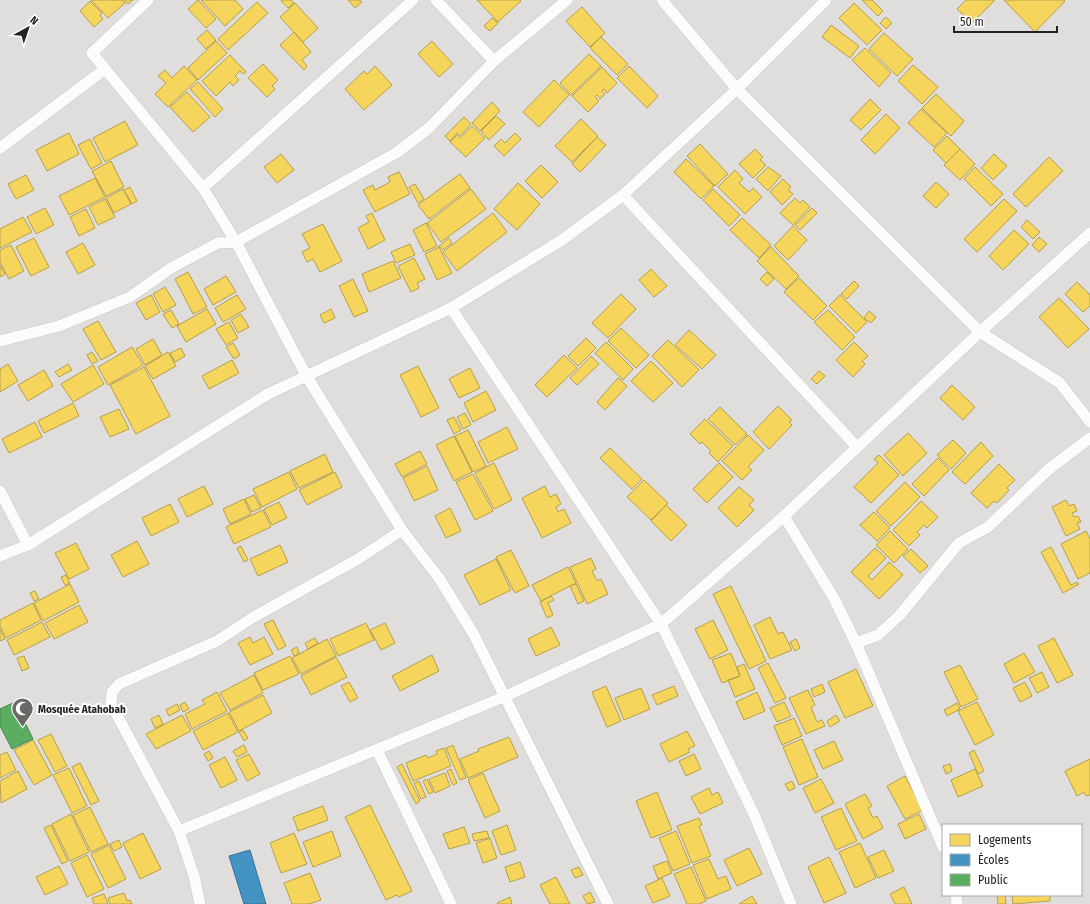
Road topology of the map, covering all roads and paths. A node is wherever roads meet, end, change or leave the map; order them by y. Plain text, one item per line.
1 (148, 0) edge
2 (414, 0) edge
3 (436, 0) edge
4 (567, 0) edge
5 (662, 0) edge
6 (826, 0) edge
7 (494, 61) junction
8 (105, 68) junction
9 (737, 89) junction
10 (0, 148) edge
11 (203, 188) junction
12 (623, 195) junction
13 (1090, 233) edge
14 (236, 242) junction
15 (452, 308) junction
16 (980, 332) junction
17 (0, 341) edge
18 (307, 377) junction
19 (1090, 422) edge
20 (1090, 438) edge
21 (857, 447) junction
22 (0, 491) edge
23 (784, 516) junction
24 (402, 530) junction
25 (28, 544) junction
26 (0, 556) edge
27 (661, 624) junction
28 (856, 643) junction
29 (506, 696) junction
30 (377, 750) junction
31 (179, 831) junction
32 (942, 845) edge
33 (200, 904) edge
34 (451, 904) edge
35 (608, 904) edge
36 (791, 904) edge

1 - 8 street
2 - 11 street
3 - 7 street
4 - 7 street
5 - 9 street
6 - 9 street
7 - 14 street
8 - 10 street
8 - 11 street
9 - 12 street
9 - 16 street
11 - 14 street
12 - 15 street
12 - 21 street
13 - 16 street
14 - 17 street
14 - 18 street
15 - 18 street
15 - 27 street
16 - 19 street
16 - 21 street
18 - 24 street
18 - 25 street
20 - 28 street
21 - 23 street
22 - 25 street
23 - 27 street
23 - 28 street
24 - 29 street
24 - 31 street
25 - 26 street
27 - 29 street
27 - 36 street
28 - 32 street
29 - 30 street
29 - 35 street
30 - 31 street
30 - 34 street
31 - 33 street

